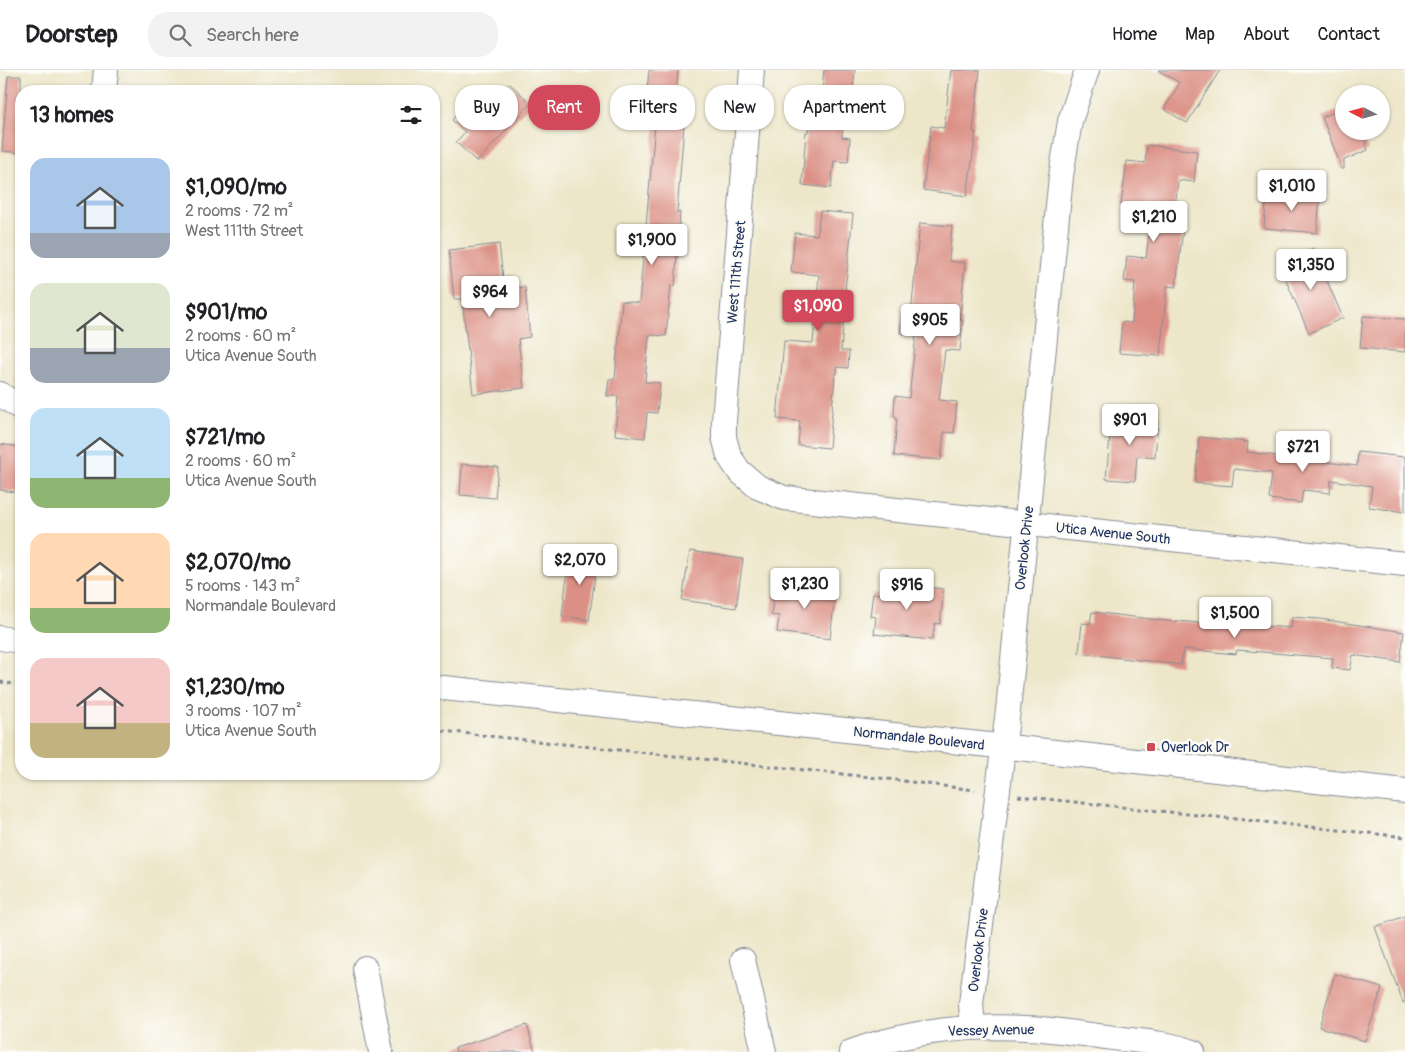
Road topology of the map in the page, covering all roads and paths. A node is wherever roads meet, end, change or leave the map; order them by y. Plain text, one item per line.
1 (106, 70) edge
2 (752, 70) edge
3 (1087, 70) edge
4 (105, 85) edge
5 (0, 394) edge
6 (15, 404) edge
7 (739, 471) joint
8 (1027, 524) junction
9 (1405, 564) edge
10 (0, 638) edge
11 (15, 640) edge
12 (0, 682) edge
13 (15, 684) edge
14 (440, 688) edge
15 (440, 731) edge
16 (1003, 747) junction
17 (1405, 791) edge
18 (997, 794) junction
19 (1405, 837) edge
20 (743, 960) dead end
21 (365, 968) dead end
22 (973, 1028) junction
23 (381, 1052) edge
24 (764, 1052) edge
25 (851, 1052) edge
26 (1193, 1052) edge

1 - 4 street
2 - 7 street, West 111th Street
3 - 8 street, Overlook Drive
5 - 6 street
7 - 8 street, Utica Avenue South
8 - 9 street, Utica Avenue South
8 - 16 street, Overlook Drive
10 - 11 street
12 - 13 path
14 - 16 street, Normandale Boulevard
15 - 18 path
16 - 17 street, Normandale Boulevard
16 - 18 street, Overlook Drive
18 - 19 path
18 - 22 street, Overlook Drive
20 - 24 street
21 - 23 street
22 - 25 street, Vessey Avenue
22 - 26 street, Vessey Avenue

